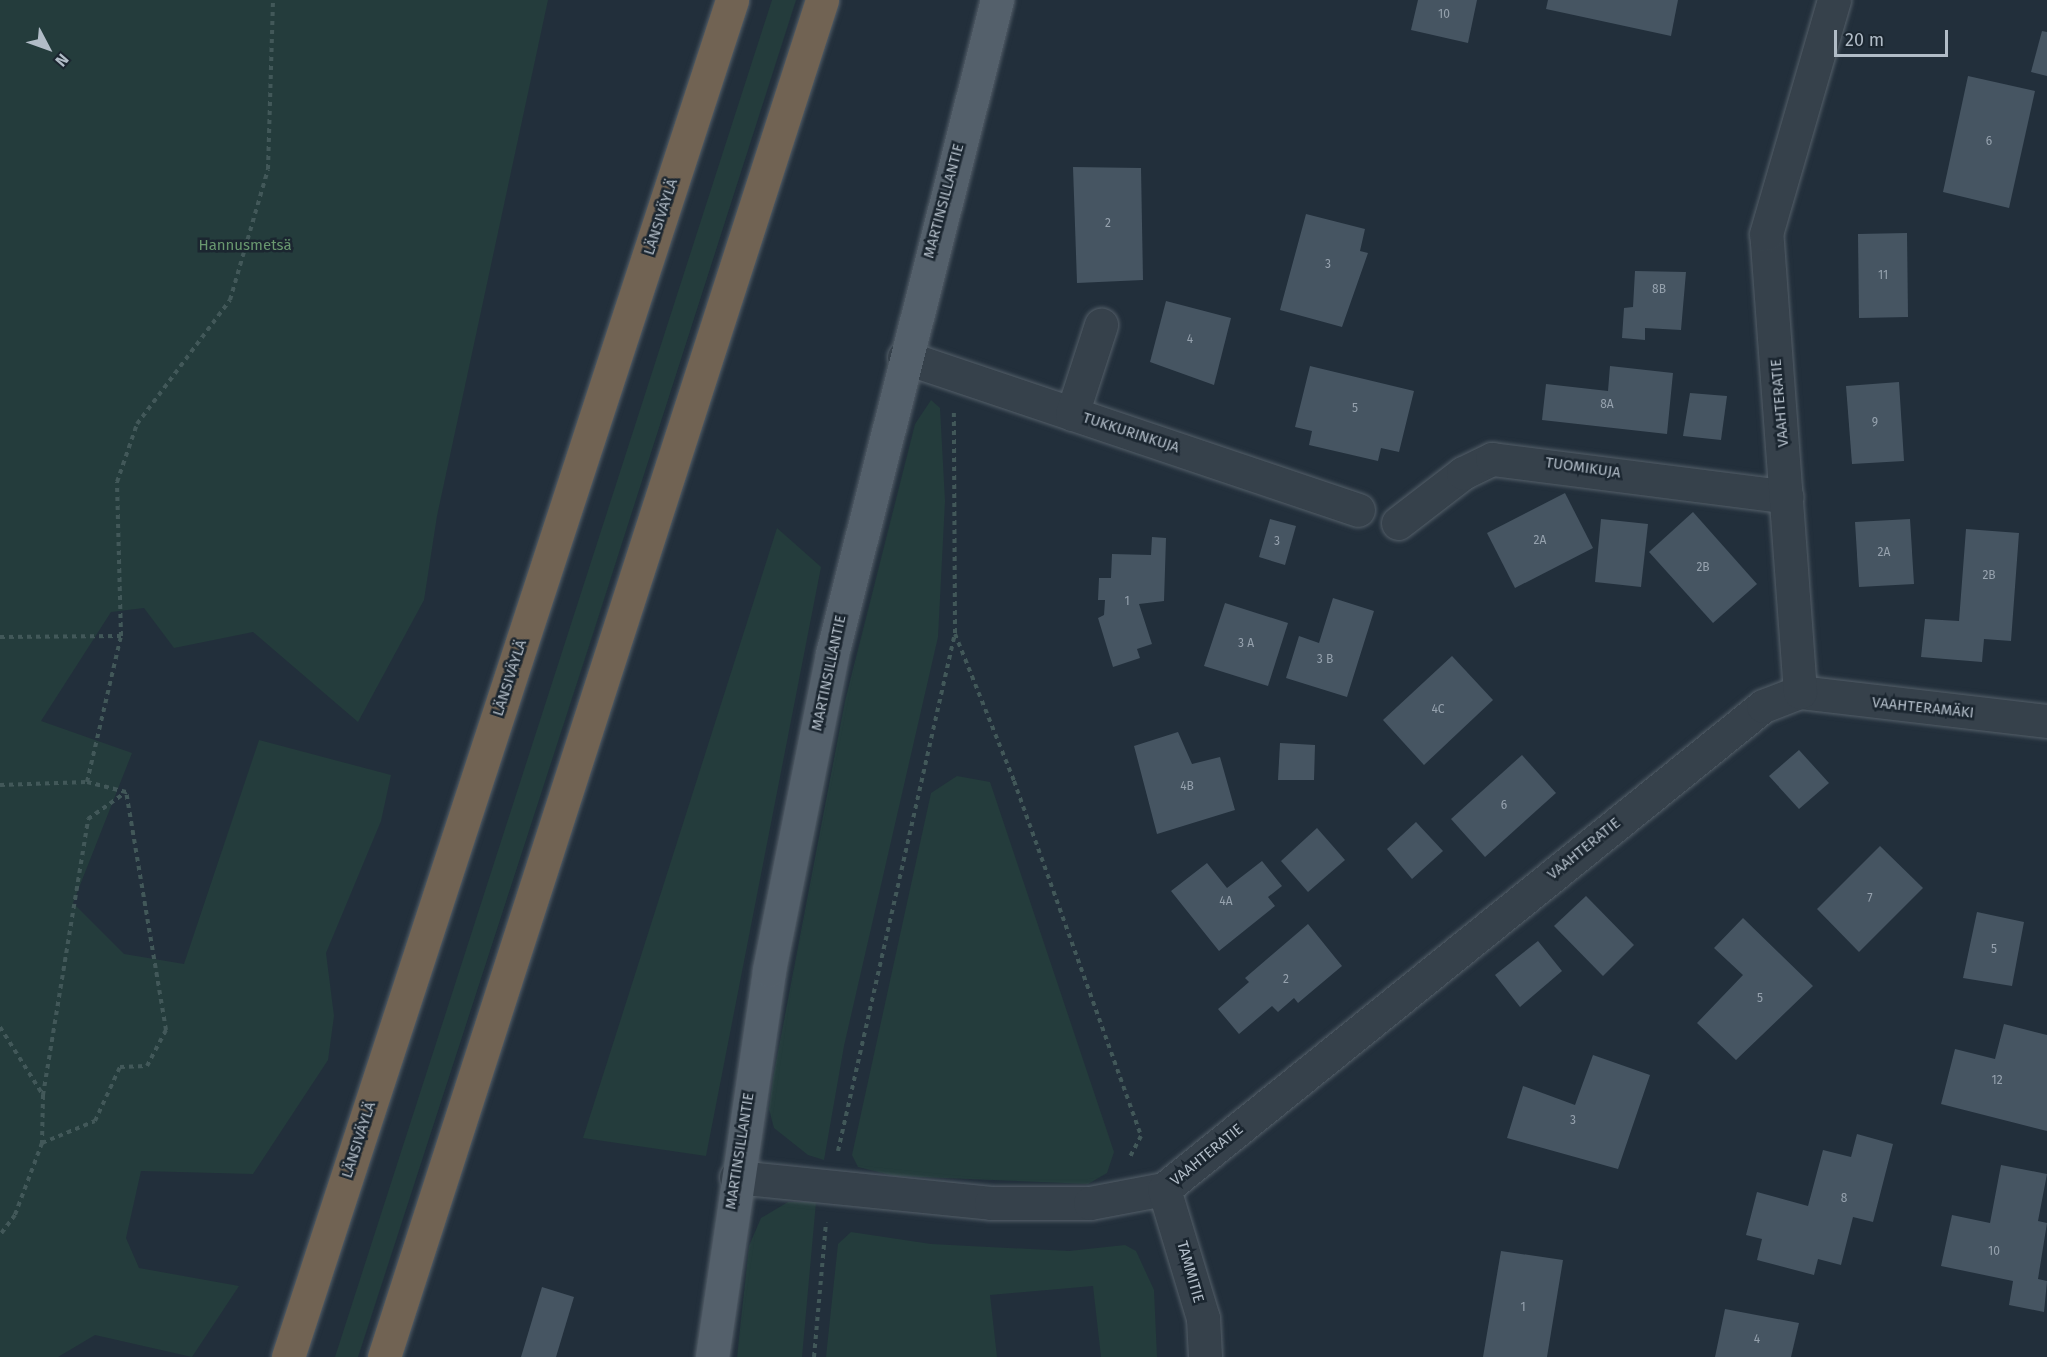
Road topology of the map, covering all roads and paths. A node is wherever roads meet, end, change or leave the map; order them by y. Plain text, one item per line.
1 (273, 0) edge
2 (732, 0) edge
3 (822, 0) edge
4 (997, 0) edge
5 (1834, 0) edge
6 (1101, 324) dead end
7 (904, 357) junction
8 (951, 374) junction
9 (1072, 414) junction
10 (1787, 497) junction
11 (1358, 510) dead end
12 (1398, 523) dead end
13 (955, 633) junction
14 (121, 636) junction
15 (0, 637) edge
16 (1800, 693) junction
17 (2047, 721) edge
18 (87, 782) junction
19 (0, 785) edge
20 (126, 792) junction
21 (0, 1028) edge
22 (43, 1095) junction
23 (42, 1143) junction
24 (736, 1177) junction
25 (830, 1189) junction
26 (1164, 1189) junction
27 (1124, 1197) junction
28 (0, 1235) edge
29 (288, 1357) edge
30 (384, 1357) edge
31 (712, 1357) edge
32 (814, 1357) edge
33 (1205, 1357) edge

1 - 14 path
2 - 29 highway, LÄNSIVÄYLÄ
3 - 30 highway
4 - 7 main road, MARTINSILLANTIE
5 - 10 street, VAAHTERATIE
6 - 9 street
7 - 8 street, TUKKURINKUJA
7 - 24 main road, MARTINSILLANTIE
8 - 9 street, TUKKURINKUJA
8 - 13 path
9 - 11 street, TUKKURINKUJA
10 - 12 street, TUOMIKUJA
10 - 16 street, VAAHTERATIE
13 - 25 path
13 - 27 path
14 - 15 path
14 - 18 path
16 - 17 street, VAAHTERAMÄKI
16 - 26 street, VAAHTERATIE
18 - 19 path
18 - 20 path
20 - 22 path
20 - 23 path
21 - 22 path
22 - 23 path
23 - 28 path
24 - 25 street, VAAHTERATIE
24 - 31 main road, MARTINSILLANTIE
25 - 27 street, VAAHTERATIE
25 - 32 path
26 - 27 street, VAAHTERATIE
26 - 33 street, TAMMITIE

